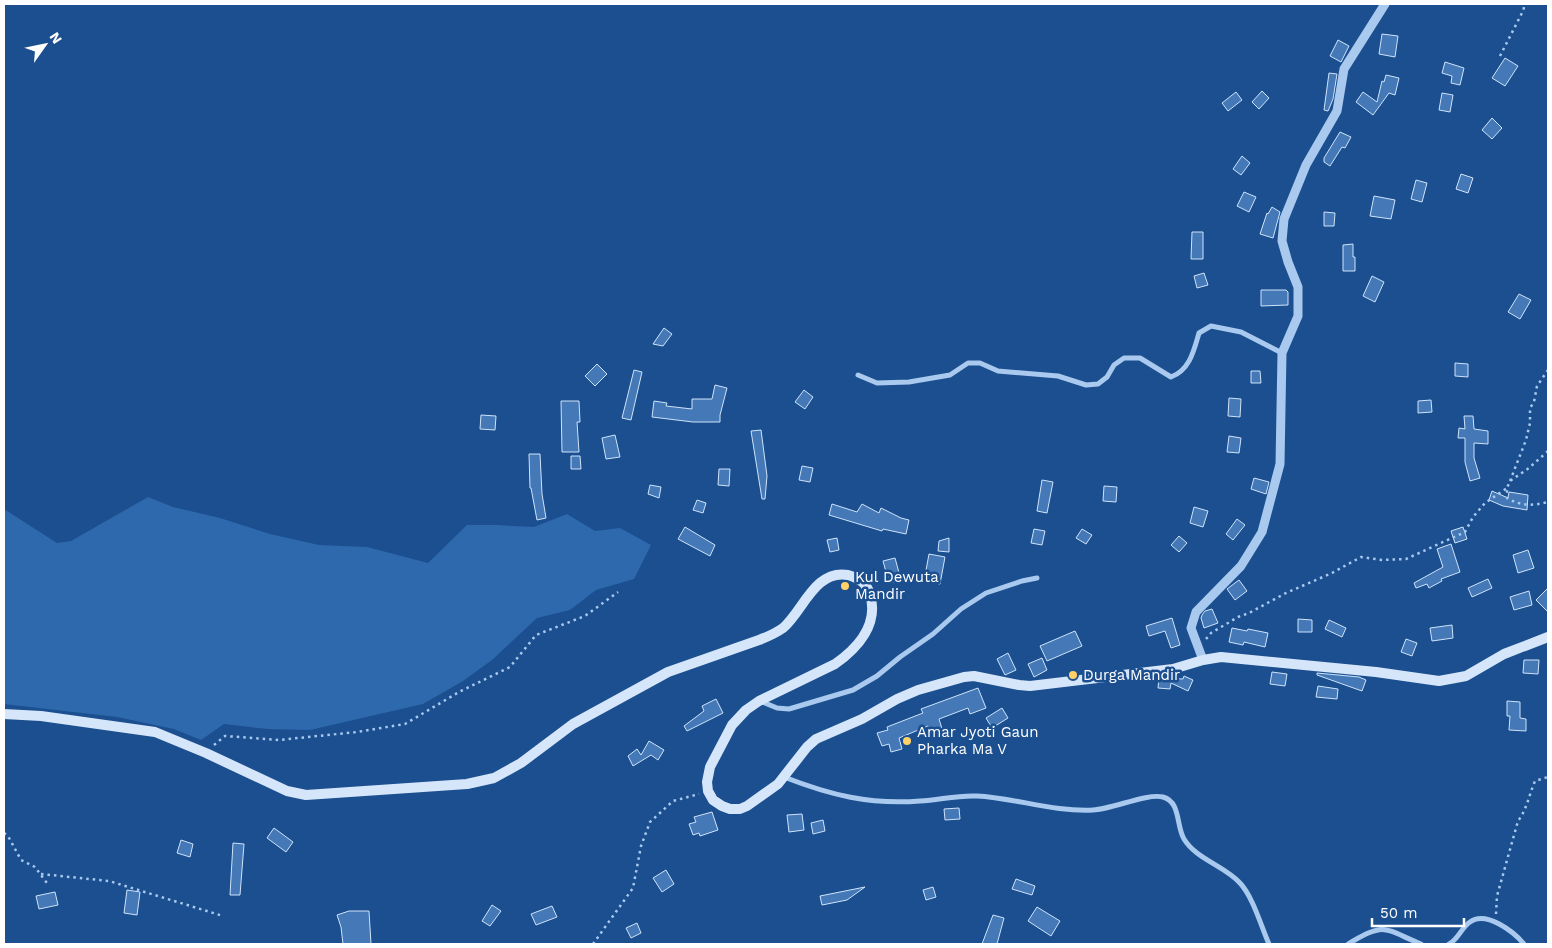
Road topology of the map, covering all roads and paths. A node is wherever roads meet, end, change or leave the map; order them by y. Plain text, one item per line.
1 (1385, 4) edge
2 (1524, 4) edge
3 (1500, 56) dead end
4 (1282, 353) junction
5 (1548, 370) edge
6 (858, 375) dead end
7 (1548, 452) edge
8 (1510, 481) junction
9 (1506, 488) junction
10 (1548, 502) edge
11 (1037, 578) dead end
12 (618, 592) dead end
13 (1548, 637) edge
14 (1201, 656) junction
15 (759, 701) junction
16 (4, 714) edge
17 (206, 753) junction
18 (784, 777) junction
19 (1548, 778) edge
20 (708, 791) junction
21 (4, 833) edge
22 (41, 874) junction
23 (47, 883) dead end
24 (223, 916) dead end
25 (1495, 922) junction
26 (593, 944) edge
27 (1269, 944) edge
28 (1348, 944) edge
29 (1421, 944) edge
30 (1449, 944) edge
31 (1524, 944) edge

1 - 4 street
2 - 3 path
4 - 6 street
4 - 14 street
5 - 8 path
7 - 8 path
8 - 9 path
9 - 10 path
9 - 14 path
11 - 15 street
12 - 17 path
13 - 14 main road
14 - 18 main road
15 - 17 main road
15 - 20 main road
16 - 17 main road
18 - 20 main road
18 - 27 street
19 - 25 path
20 - 26 path
21 - 22 path
22 - 23 path
22 - 24 path
25 - 30 street
25 - 31 street
28 - 29 street

